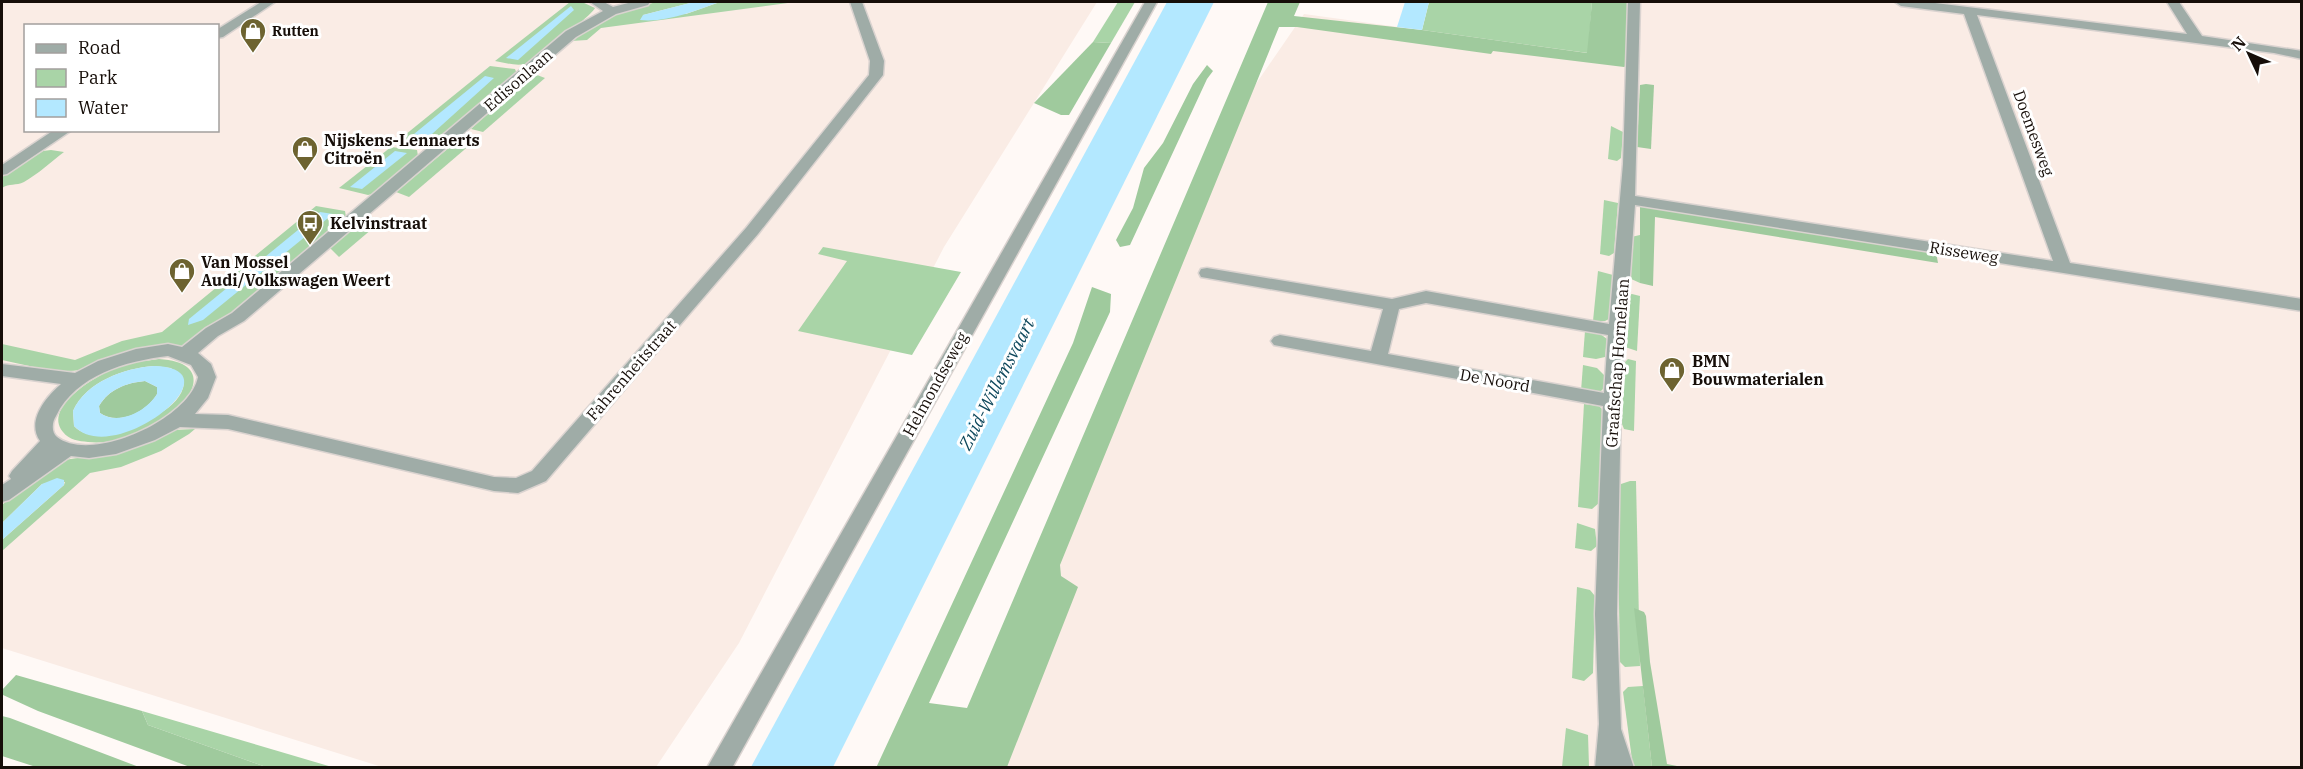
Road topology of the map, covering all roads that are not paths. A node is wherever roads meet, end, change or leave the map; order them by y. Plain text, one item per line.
1 (269, 2) edge
2 (596, 2) edge
3 (644, 2) edge
4 (856, 2) edge
5 (1150, 2) edge
6 (1634, 2) edge
7 (1901, 2) edge
8 (2173, 2) edge
9 (612, 11) junction
10 (1969, 11) junction
11 (219, 33) edge
12 (2197, 39) junction
13 (2301, 55) edge
14 (62, 132) edge
15 (2, 171) edge
16 (1628, 198) junction
17 (2064, 268) junction
18 (1207, 273) dead end
19 (1392, 305) junction
20 (2301, 305) edge
21 (1618, 331) junction
22 (1280, 341) dead end
23 (192, 356) junction
24 (1378, 359) junction
25 (2, 369) edge
26 (27, 375) junction
27 (78, 380) junction
28 (63, 392) junction
29 (1612, 401) junction
30 (193, 405) junction
31 (177, 420) junction
32 (228, 422) junction
33 (58, 446) junction
34 (5, 492) edge
35 (1610, 724) junction
36 (719, 768) edge
37 (1607, 768) edge
38 (1622, 768) edge

1 - 11 street
2 - 9 street
3 - 9 street, Edisonlaan
4 - 32 street, Fahrenheitstraat
5 - 36 street, Helmondseweg
6 - 16 street, Graafschap Hornelaan
7 - 10 street
8 - 12 street
9 - 23 street, Edisonlaan
10 - 12 street
10 - 17 street, Doemesweg
12 - 13 street
14 - 15 street
16 - 17 street, Risseweg
16 - 21 street, Graafschap Hornelaan
17 - 20 street, Risseweg
18 - 19 street
19 - 21 street
19 - 24 street
21 - 29 street, Graafschap Hornelaan
22 - 24 street, De Noord
23 - 27 street
23 - 30 street
24 - 29 street, De Noord
25 - 26 street
26 - 27 street
26 - 28 street
27 - 28 street
28 - 33 street
29 - 35 street, Graafschap Hornelaan
30 - 31 street
30 - 32 street, Fahrenheitstraat
31 - 32 street, Fahrenheitstraat
31 - 33 street
33 - 34 street
35 - 37 street, Graafschap Hornelaan
35 - 38 street, Graafschap Hornelaan

